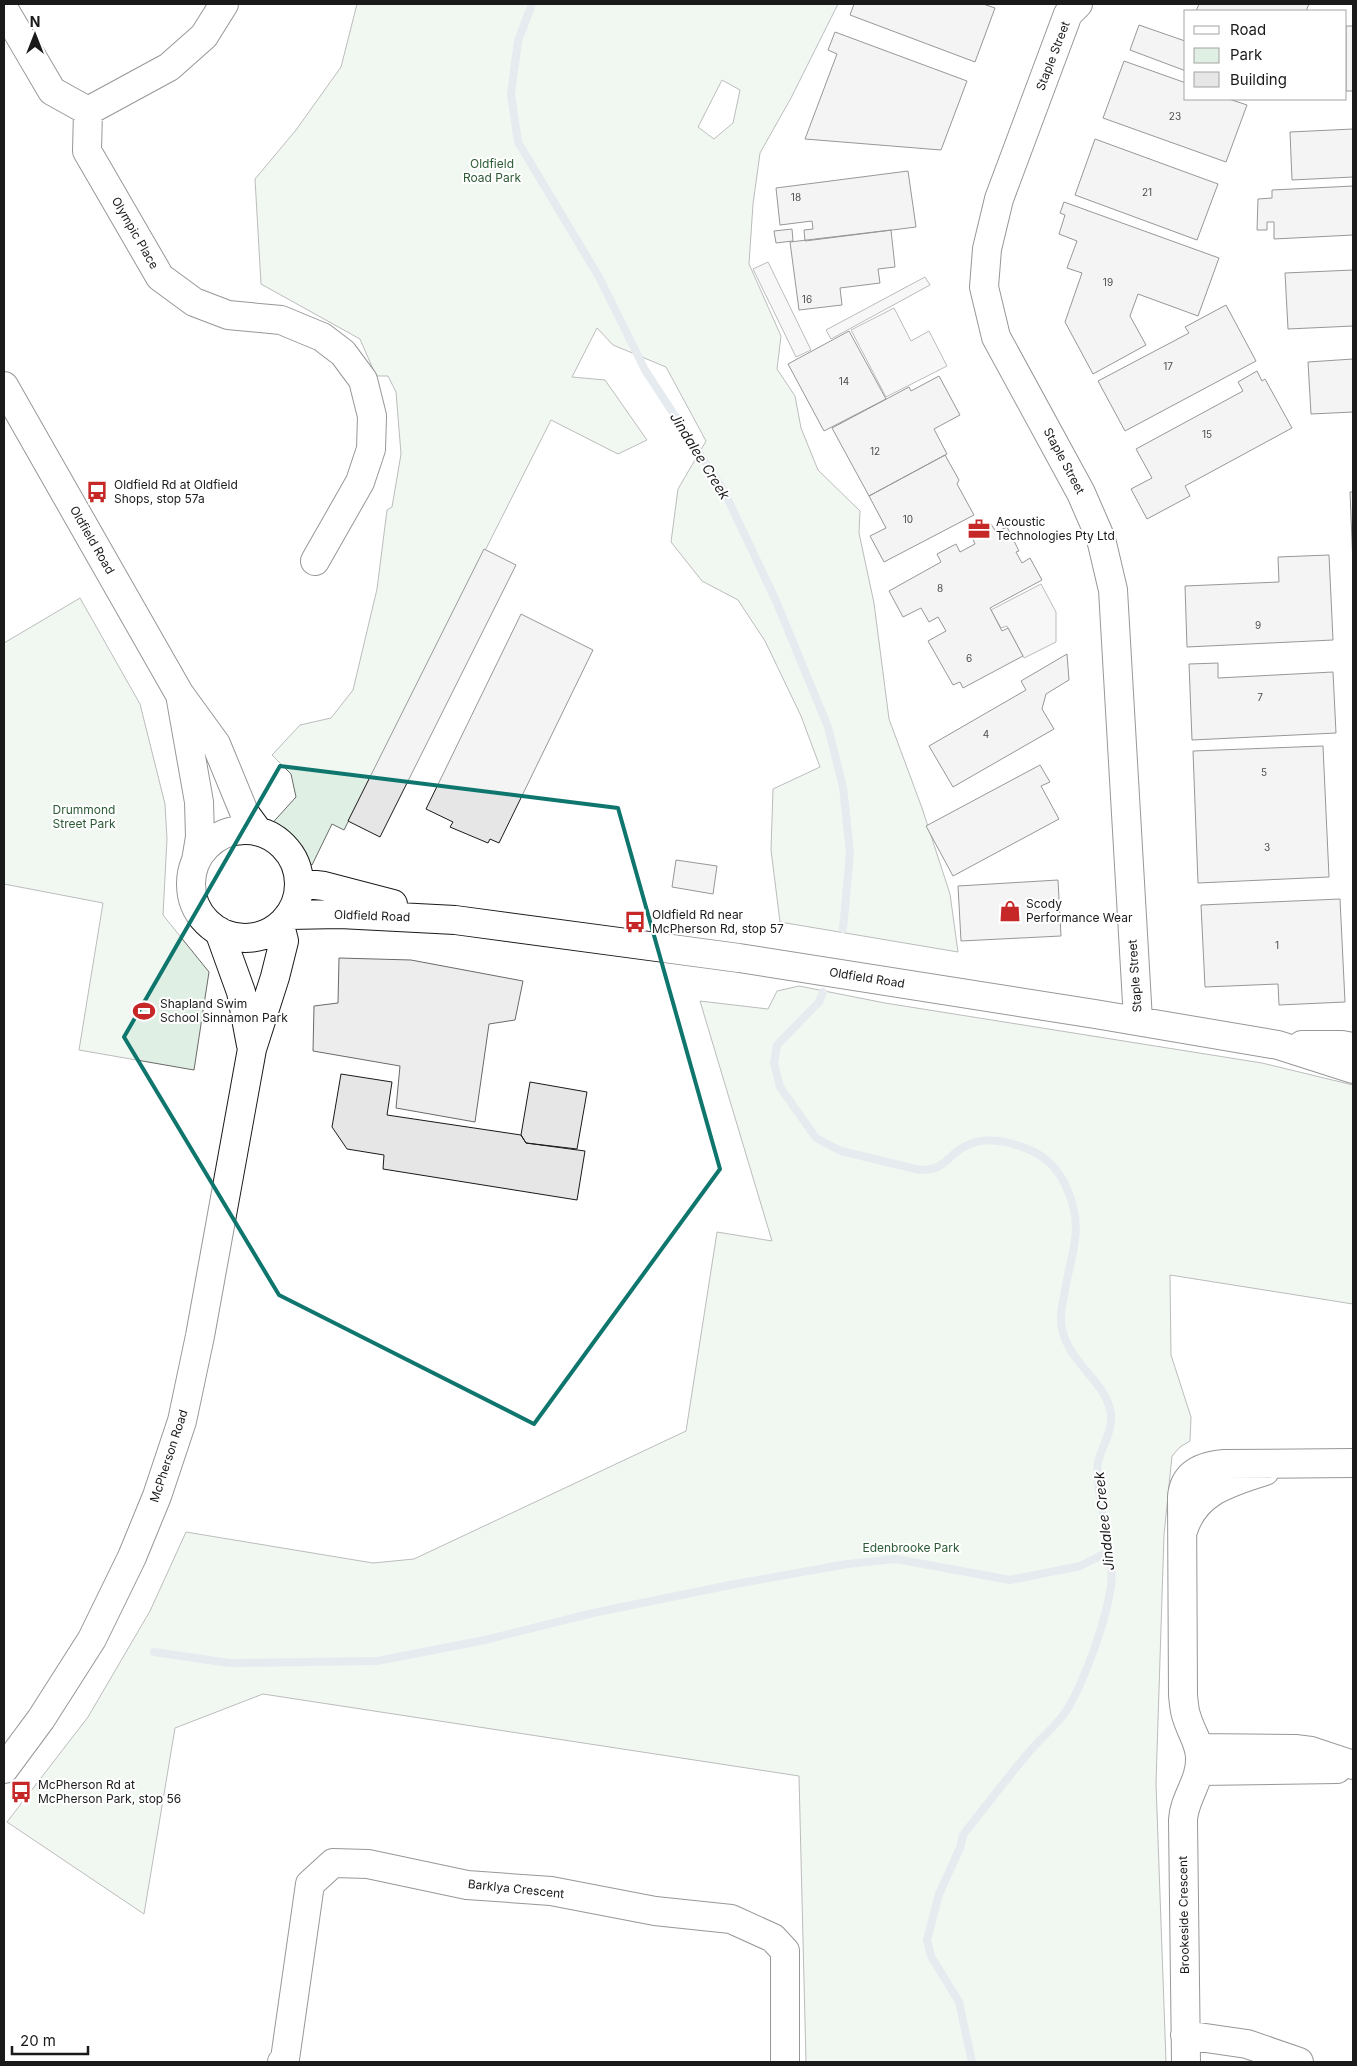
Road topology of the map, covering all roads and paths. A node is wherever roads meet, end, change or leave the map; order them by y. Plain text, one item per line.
1 (224, 4) edge
2 (1072, 7) edge
3 (4, 9) edge
4 (88, 111) junction
5 (4, 386) edge
6 (315, 561) dead end
7 (180, 693) junction
8 (258, 831) junction
9 (196, 861) junction
10 (299, 883) junction
11 (285, 920) junction
12 (455, 920) junction
13 (219, 931) junction
14 (1138, 1020) junction
15 (1278, 1045) junction
16 (1353, 1047) edge
17 (252, 1049) junction
18 (1353, 1069) edge
19 (1353, 1464) edge
20 (1199, 1759) junction
21 (1353, 1765) edge
22 (4, 1770) edge
23 (1353, 1770) edge
24 (1185, 2035) junction
25 (285, 2061) edge
26 (785, 2062) edge
27 (1186, 2062) edge
28 (1299, 2062) edge

1 - 4 street
2 - 14 street, Staple Street
3 - 4 street
4 - 6 street, Olympic Place
5 - 7 street, Oldfield Road
7 - 8 street, Oldfield Road
7 - 9 street, Oldfield Road
8 - 9 street
8 - 10 street
9 - 13 street
10 - 11 street
10 - 12 street, Oldfield Road
11 - 12 street, Oldfield Road
11 - 13 street
11 - 17 street
12 - 14 street, Oldfield Road
13 - 17 street
14 - 15 street, Oldfield Road
15 - 16 street, Oldfield Road
15 - 18 street, Oldfield Road
17 - 22 street, McPherson Road
19 - 20 street
20 - 21 street
20 - 23 street
20 - 24 street, Brookeside Crescent
24 - 27 street, Brookeside Crescent
24 - 28 street
25 - 26 street, Barklya Crescent

